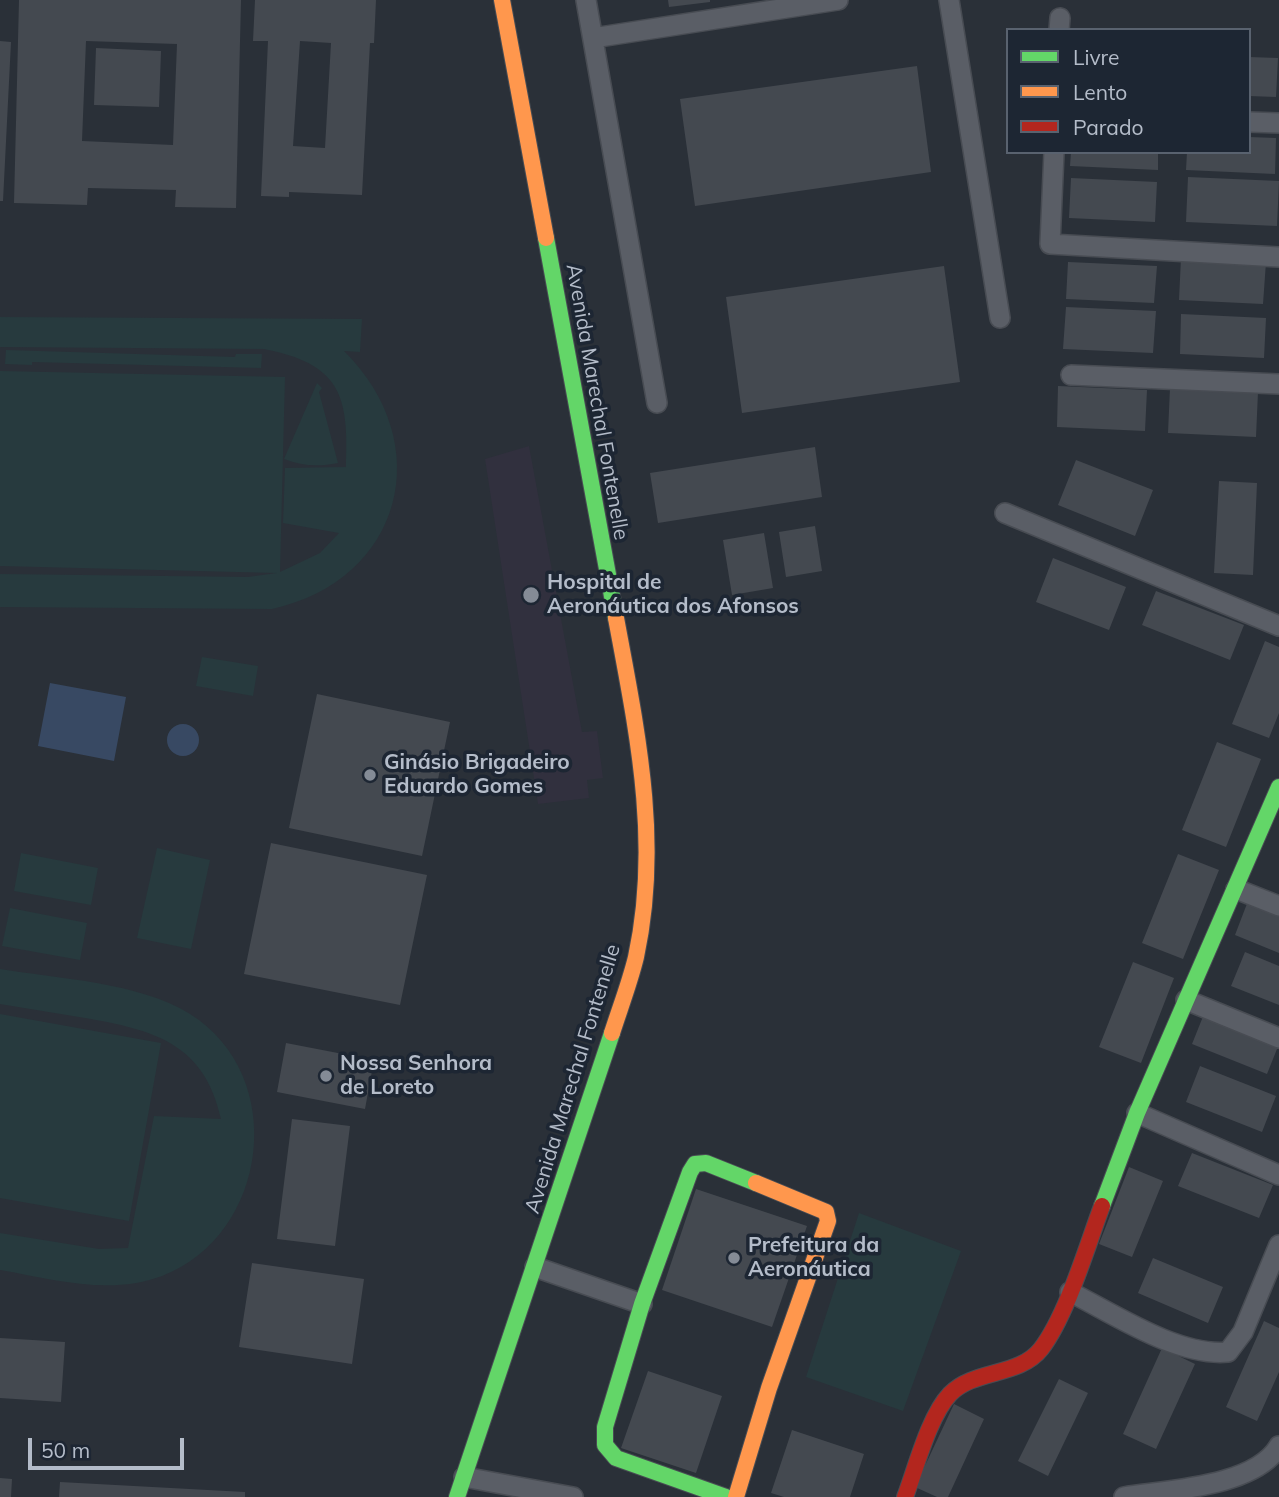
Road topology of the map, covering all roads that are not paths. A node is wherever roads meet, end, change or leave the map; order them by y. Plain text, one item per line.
1 (502, 0) edge
2 (586, 0) edge
3 (838, 0) edge
4 (949, 0) edge
5 (593, 38) junction
6 (1251, 122) edge
7 (1279, 123) edge
8 (1054, 154) edge
9 (1279, 257) edge
10 (1000, 318) dead end
11 (1071, 375) dead end
12 (1279, 384) edge
13 (657, 403) dead end
14 (1005, 513) dead end
15 (1279, 625) edge
16 (1279, 787) edge
17 (1236, 889) junction
18 (1279, 906) edge
19 (1186, 1000) junction
20 (1279, 1038) edge
21 (1138, 1113) junction
22 (1279, 1175) edge
23 (1279, 1245) edge
24 (535, 1267) junction
25 (1070, 1292) junction
26 (642, 1304) junction
27 (1279, 1446) edge
28 (464, 1477) junction
29 (457, 1497) edge
30 (573, 1497) edge
31 (726, 1497) edge
32 (736, 1497) edge
33 (905, 1497) edge
34 (1124, 1497) edge

1 - 24 street, Avenida Marechal Fontenelle
2 - 5 street
3 - 5 street
4 - 10 street
5 - 13 street
6 - 7 street
8 - 9 street
11 - 12 street
14 - 15 street
16 - 17 street
17 - 18 street
17 - 19 street
19 - 20 street
19 - 21 street
21 - 22 street
21 - 25 street
23 - 25 street
24 - 26 street
24 - 28 street, Avenida Marechal Fontenelle
25 - 33 street
26 - 31 street
26 - 32 street
27 - 34 street
28 - 29 street, Avenida Marechal Fontenelle
28 - 30 street

